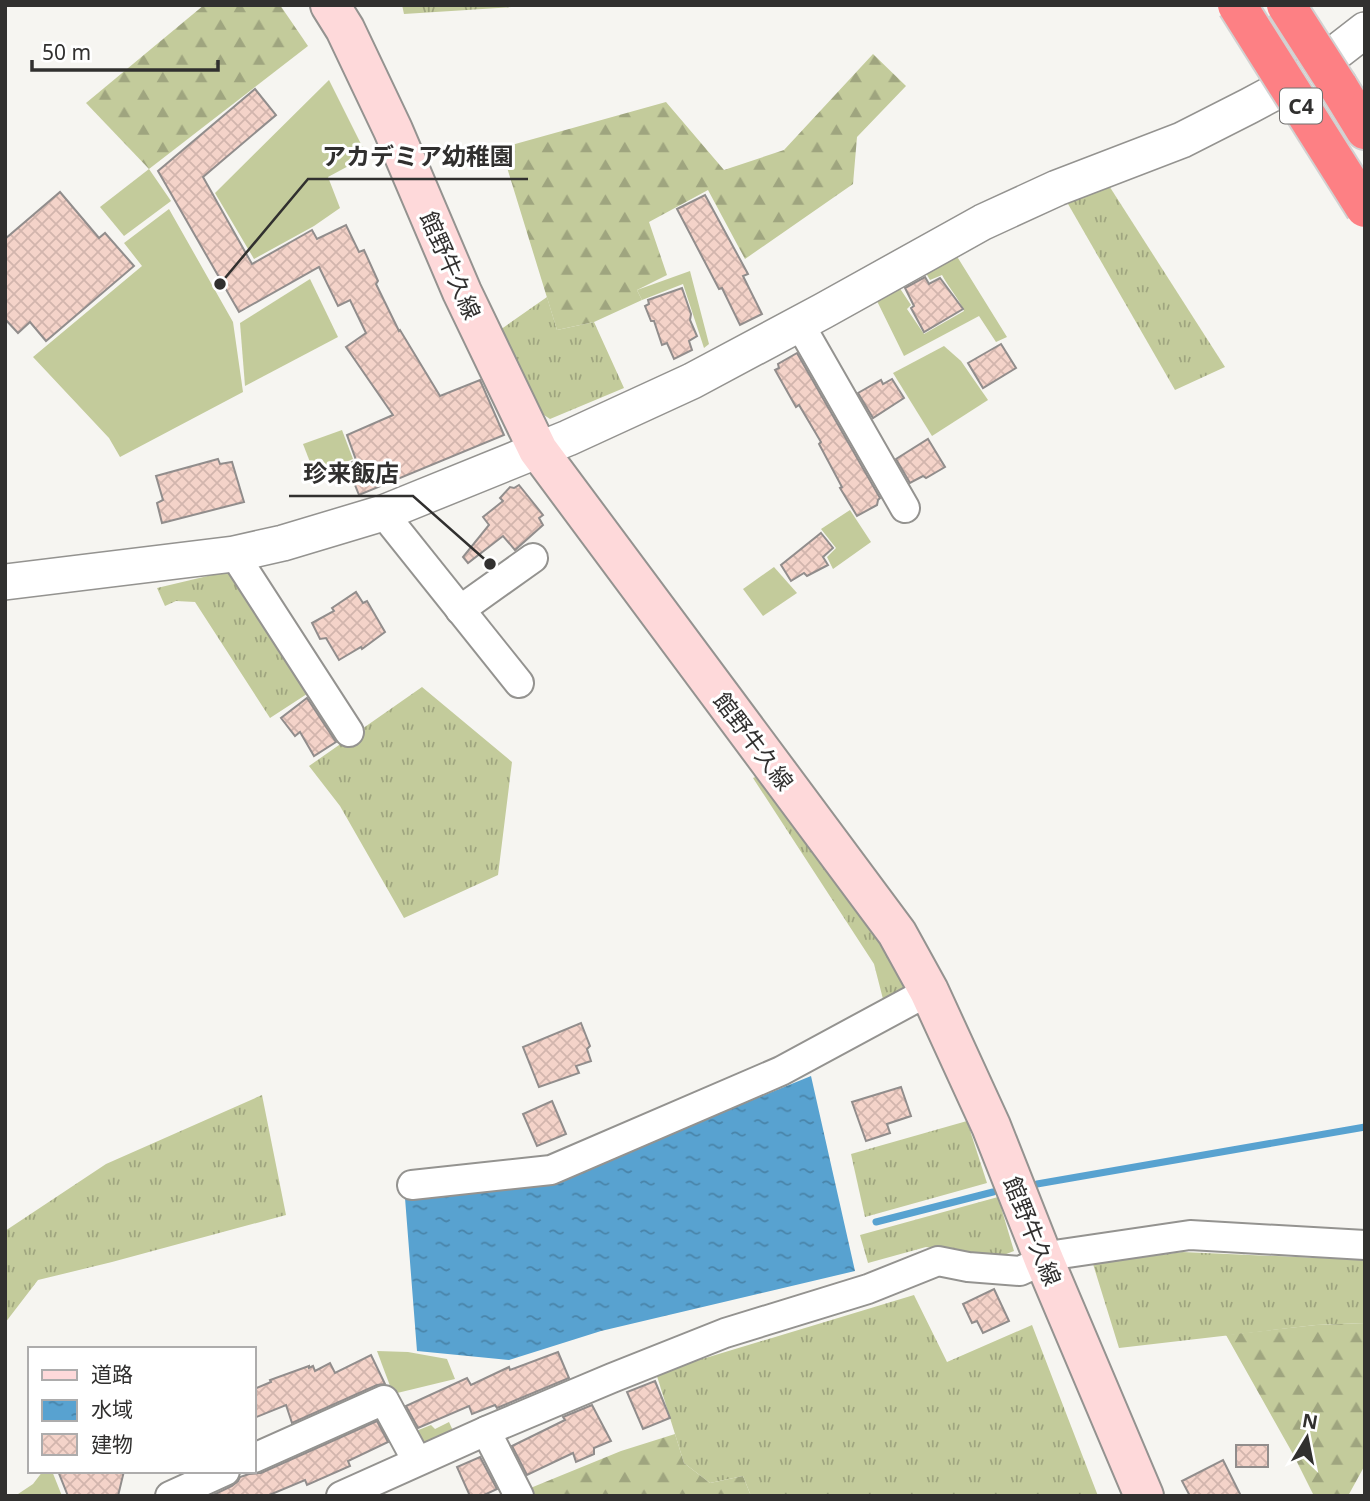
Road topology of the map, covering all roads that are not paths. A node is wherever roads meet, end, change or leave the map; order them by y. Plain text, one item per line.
1 (330, 5) edge
2 (1237, 5) edge
3 (1286, 5) edge
4 (1365, 30) edge
5 (1338, 86) junction
6 (1365, 118) edge
7 (1365, 130) edge
8 (1365, 208) edge
9 (799, 323) junction
10 (538, 450) junction
11 (905, 508) dead end
12 (383, 513) junction
13 (234, 554) junction
14 (533, 558) dead end
15 (5, 582) edge
16 (460, 610) junction
17 (519, 683) dead end
18 (349, 732) dead end
19 (929, 990) junction
20 (412, 1185) dead end
21 (1365, 1245) edge
22 (1044, 1260) junction
23 (486, 1431) junction
24 (256, 1457) edge
25 (417, 1461) junction
26 (221, 1473) edge
27 (170, 1496) edge
28 (341, 1496) edge
29 (519, 1496) edge
30 (1144, 1496) edge

1 - 10 main road, 館野牛久線
2 - 8 highway, C4, bridge
3 - 5 highway, C4, bridge
4 - 9 street
5 - 6 highway
5 - 7 highway, C4
9 - 10 street
9 - 11 street
10 - 12 street
10 - 19 main road, 館野牛久線
12 - 13 street
12 - 16 street
13 - 15 street
13 - 18 street
14 - 16 street
16 - 17 street
19 - 20 street
19 - 22 main road, 館野牛久線
21 - 22 street
22 - 23 street
22 - 30 main road, 館野牛久線
23 - 25 street
23 - 29 street
24 - 25 street
25 - 28 street
26 - 27 street

